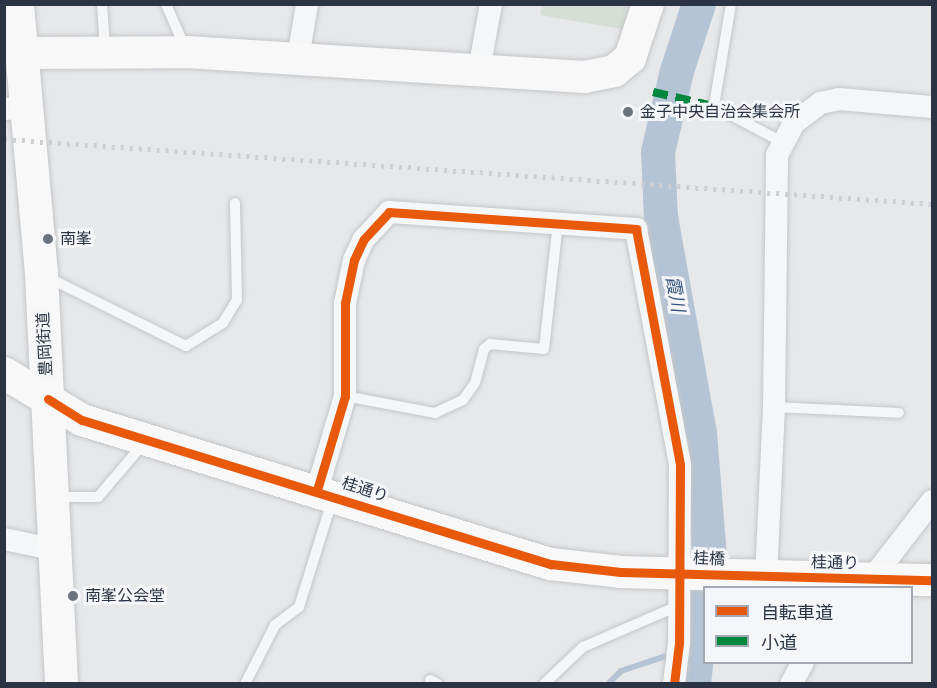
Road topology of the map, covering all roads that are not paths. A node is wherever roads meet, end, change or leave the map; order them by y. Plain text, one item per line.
1 (17, 4) edge
2 (102, 4) edge
3 (166, 4) edge
4 (307, 4) edge
5 (491, 4) edge
6 (648, 4) edge
7 (731, 4) edge
8 (105, 50) junction
9 (187, 52) junction
10 (21, 53) junction
11 (298, 58) junction
12 (479, 70) junction
13 (933, 107) edge
14 (15, 108) edge
15 (782, 142) junction
16 (235, 203) dead end
17 (558, 222) junction
18 (41, 274) junction
19 (4, 373) edge
20 (345, 396) junction
21 (48, 399) junction
22 (774, 407) junction
23 (899, 413) dead end
24 (146, 440) junction
25 (325, 493) junction
26 (55, 497) junction
27 (933, 501) edge
28 (4, 539) edge
29 (57, 550) junction
30 (681, 573) junction
31 (751, 576) junction
32 (933, 580) edge
33 (868, 583) edge
34 (681, 605) junction
35 (677, 663) edge
36 (802, 664) edge
37 (62, 684) edge
38 (245, 684) edge
39 (544, 684) edge
40 (791, 684) edge

1 - 10 main road, 豊岡街道
2 - 8 lane
3 - 9 lane
4 - 11 street
5 - 12 street
6 - 12 street
7 - 15 lane
8 - 9 street
8 - 10 street
9 - 11 street
10 - 14 main road, 豊岡街道
11 - 12 street
13 - 15 street
14 - 18 main road, 豊岡街道
15 - 22 street
16 - 18 lane
17 - 20 street
17 - 20 lane
17 - 30 street
18 - 21 main road, 豊岡街道
19 - 21 street, 桂通り
20 - 25 street
21 - 24 street, 桂通り
21 - 26 main road, 豊岡街道
22 - 23 lane
22 - 31 street
24 - 25 street, 桂通り
24 - 26 lane
25 - 30 street, 桂通り
25 - 38 lane
26 - 29 main road, 豊岡街道
27 - 33 street
28 - 29 street
29 - 37 main road, 豊岡街道
30 - 31 street, 桂橋
30 - 34 street
31 - 33 street, 桂通り
32 - 33 street, 桂通り
34 - 35 street
34 - 39 lane
36 - 40 street

